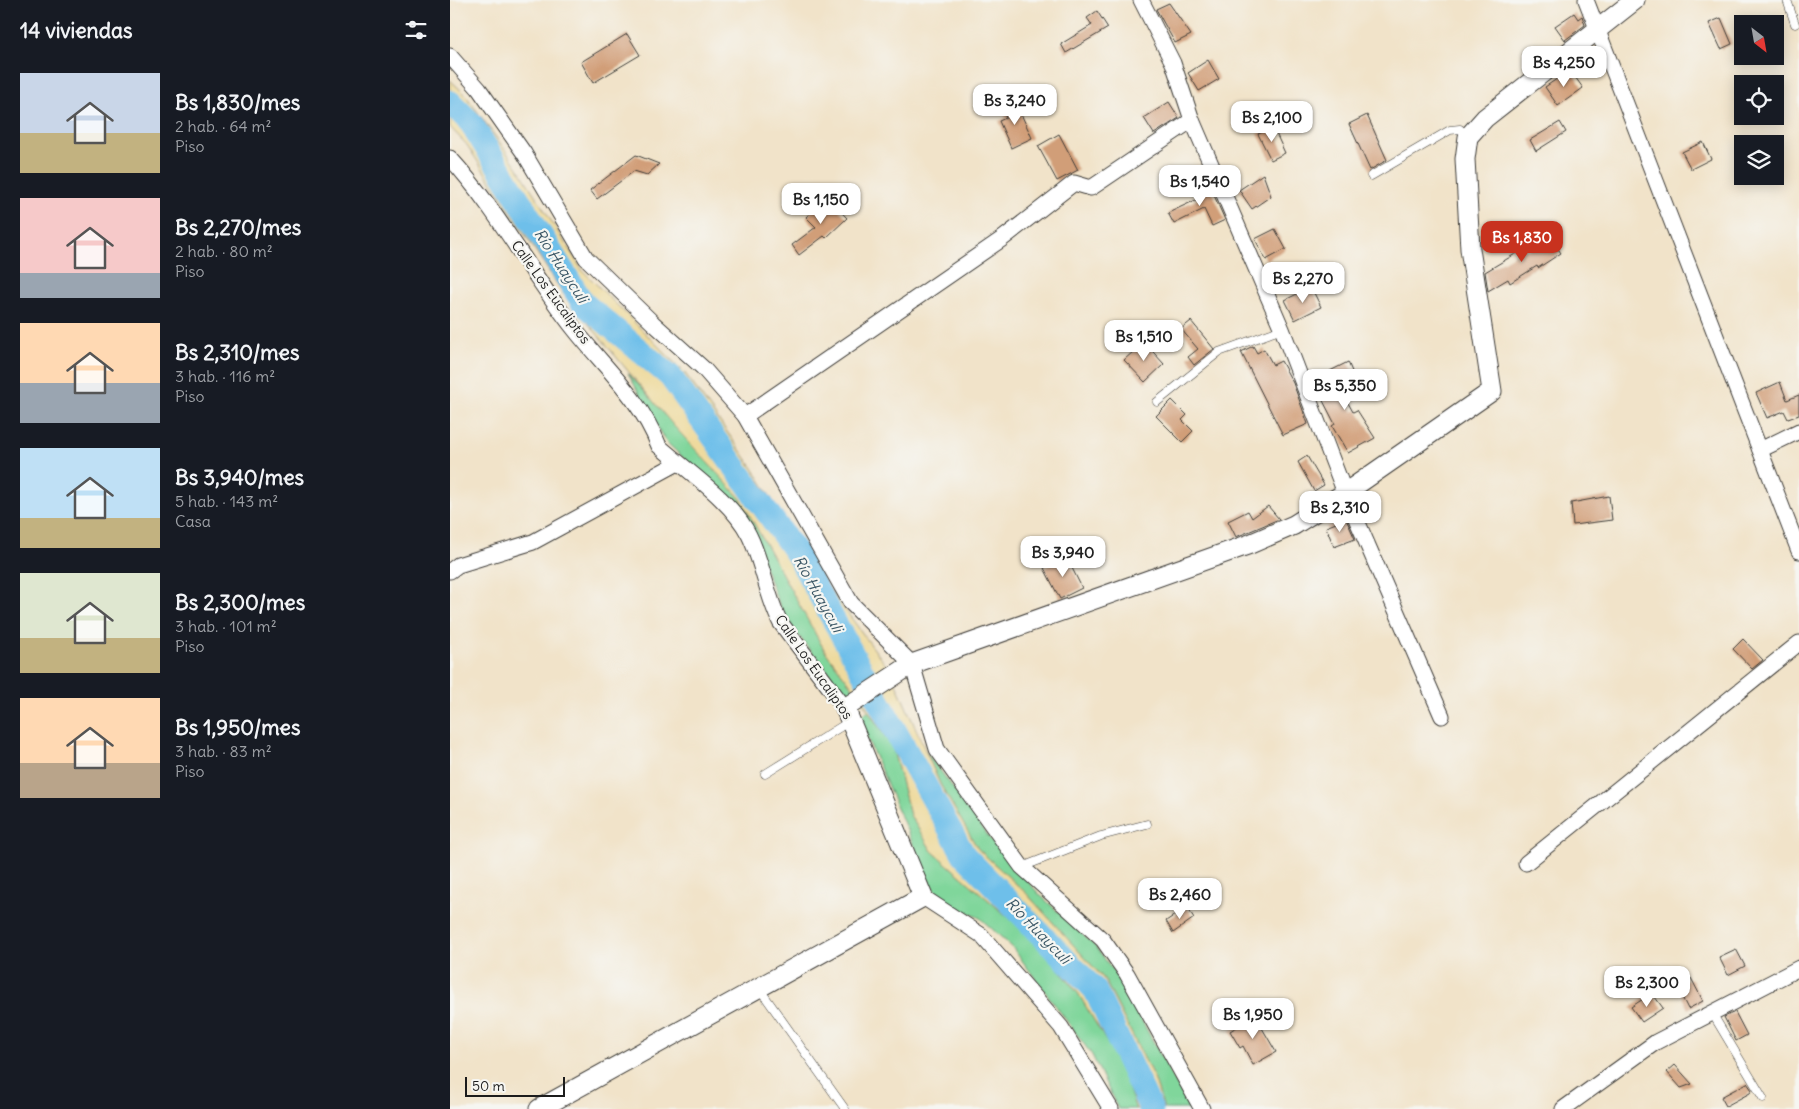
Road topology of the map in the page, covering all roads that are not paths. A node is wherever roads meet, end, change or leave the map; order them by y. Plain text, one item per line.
1 (1141, 0) edge
2 (1586, 0) edge
3 (1635, 0) edge
4 (1787, 0) edge
5 (1795, 24) dead end
6 (1598, 30) junction
7 (450, 56) edge
8 (1192, 120) junction
9 (1468, 137) junction
10 (450, 158) edge
11 (1371, 176) dead end
12 (1282, 329) junction
13 (1157, 402) dead end
14 (745, 416) junction
15 (1799, 432) edge
16 (1760, 450) junction
17 (678, 463) junction
18 (1345, 493) junction
19 (1799, 551) edge
20 (450, 571) edge
21 (1799, 643) edge
22 (906, 669) junction
23 (851, 710) junction
24 (1442, 716) dead end
25 (765, 774) dead end
26 (1147, 824) dead end
27 (1526, 863) dead end
28 (1022, 867) junction
29 (923, 897) junction
30 (1799, 968) edge
31 (759, 988) junction
32 (1712, 1013) junction
33 (1763, 1098) dead end
34 (539, 1109) edge
35 (845, 1109) edge
36 (1111, 1109) edge
37 (1202, 1109) edge
38 (1563, 1109) edge

1 - 8 street
2 - 6 street
3 - 6 street
4 - 5 lane
6 - 9 street
6 - 16 street
7 - 14 street
8 - 12 street
8 - 14 street
9 - 11 lane
9 - 18 street
10 - 17 street, Calle Los Eucaliptos
12 - 13 lane
12 - 18 street
14 - 22 street
15 - 16 street
16 - 19 street
17 - 20 street
17 - 23 street, Calle Los Eucaliptos
18 - 22 street
18 - 24 street
21 - 27 street
22 - 23 street
22 - 28 street
23 - 25 lane
23 - 29 street, Calle Los Eucaliptos
26 - 28 lane
28 - 37 street
29 - 31 street
29 - 36 street
30 - 32 street
31 - 34 street
31 - 35 lane
32 - 33 lane
32 - 38 street

